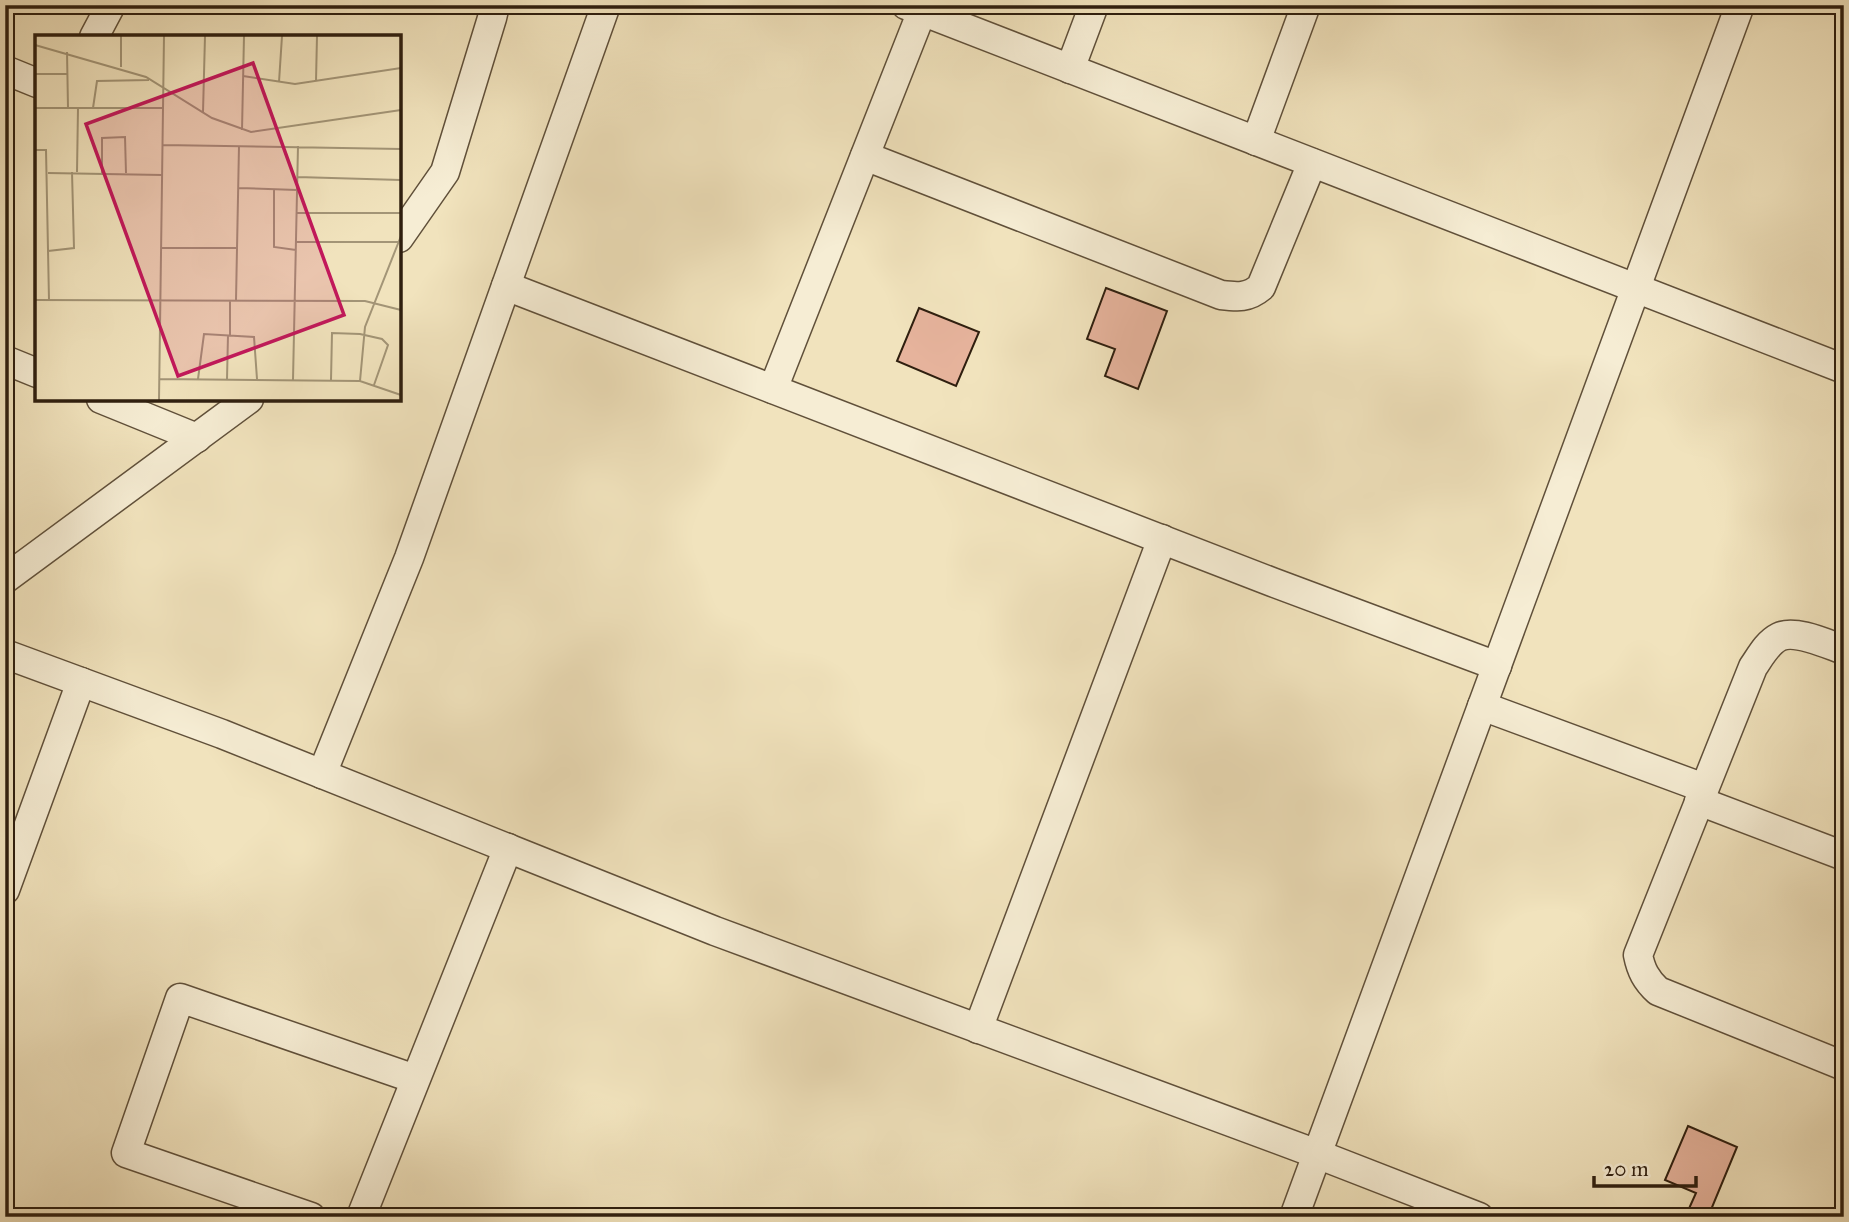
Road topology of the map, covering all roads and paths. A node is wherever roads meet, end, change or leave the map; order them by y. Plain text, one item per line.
1 (111, 5) edge
2 (495, 5) edge
3 (606, 5) edge
4 (1094, 5) edge
5 (1306, 5) edge
6 (1740, 5) edge
7 (914, 8) edge
8 (95, 35) edge
9 (1070, 69) junction
10 (5, 70) edge
11 (35, 82) edge
12 (1256, 141) junction
13 (865, 156) junction
14 (1312, 163) junction
15 (401, 231) edge
16 (506, 286) junction
17 (1636, 288) junction
18 (5, 360) edge
19 (1844, 369) edge
20 (35, 372) edge
21 (773, 389) junction
22 (106, 401) edge
23 (246, 401) edge
24 (197, 438) junction
25 (1162, 539) junction
26 (5, 579) edge
27 (1844, 650) edge
28 (5, 654) edge
29 (1497, 666) junction
30 (81, 682) junction
31 (1482, 706) junction
32 (322, 774) junction
33 (1702, 795) junction
34 (508, 848) junction
35 (1844, 856) edge
36 (5, 890) edge
37 (978, 1029) junction
38 (1844, 1066) edge
39 (415, 1079) junction
40 (1317, 1154) junction
41 (311, 1217) edge
42 (361, 1217) edge
43 (1294, 1217) edge
44 (1479, 1217) edge

1 - 8 street
2 - 15 street
3 - 16 street
4 - 9 street
5 - 12 street
6 - 17 street
7 - 9 street
7 - 13 street
9 - 12 street
10 - 11 street
12 - 14 street
13 - 14 street
13 - 21 street
14 - 17 street
16 - 21 street
16 - 32 street
17 - 19 street
17 - 29 street
18 - 20 street
21 - 25 street
22 - 24 street
23 - 24 street
24 - 26 street
25 - 29 street
25 - 37 street
27 - 33 street
28 - 30 street
29 - 31 street
30 - 32 street
30 - 36 street
31 - 33 street
31 - 40 street
32 - 34 street
33 - 35 street
33 - 38 street
34 - 37 street
34 - 39 street
37 - 40 street
39 - 41 street
39 - 42 street
40 - 43 street
40 - 44 street

